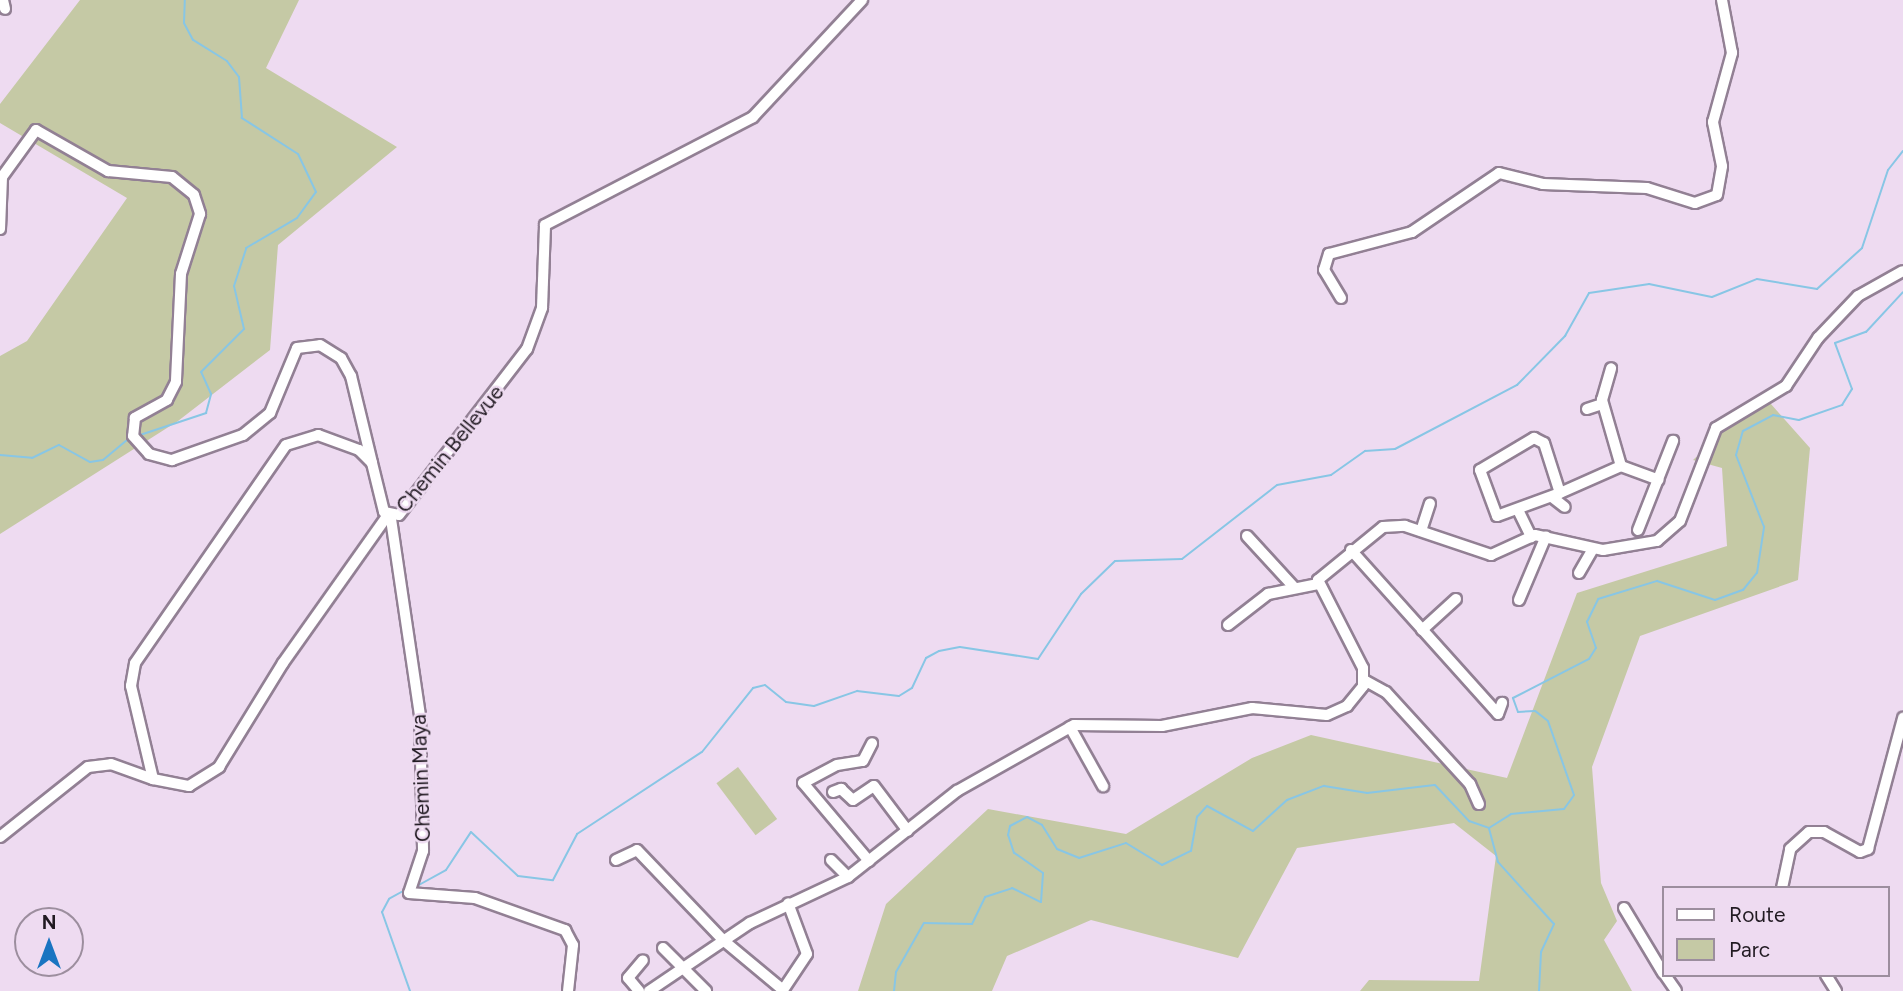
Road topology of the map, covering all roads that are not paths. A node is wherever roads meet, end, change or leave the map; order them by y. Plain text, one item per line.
1 (862, 0) edge
2 (1722, 0) edge
3 (0, 229) edge
4 (1903, 271) edge
5 (1341, 299) dead end
6 (1611, 368) dead end
7 (1602, 404) junction
8 (1587, 409) dead end
9 (1673, 441) dead end
10 (372, 463) junction
11 (1621, 467) junction
12 (1659, 480) junction
13 (1556, 495) junction
14 (1430, 503) dead end
15 (1565, 507) dead end
16 (1519, 512) junction
17 (389, 517) junction
18 (1638, 530) dead end
19 (1421, 531) junction
20 (1247, 536) dead end
21 (1546, 536) junction
22 (1531, 537) junction
23 (1593, 549) junction
24 (1351, 550) junction
25 (1579, 573) dead end
26 (1318, 584) junction
27 (1293, 586) junction
28 (1456, 599) dead end
29 (1519, 600) dead end
30 (1227, 625) dead end
31 (1422, 630) junction
32 (1364, 680) junction
33 (1502, 703) dead end
34 (1903, 718) edge
35 (1070, 727) junction
36 (872, 743) dead end
37 (153, 779) junction
38 (1103, 786) dead end
39 (833, 792) dead end
40 (1479, 804) dead end
41 (908, 831) junction
42 (0, 837) edge
43 (617, 860) dead end
44 (831, 860) dead end
45 (869, 861) junction
46 (848, 877) junction
47 (1782, 886) edge
48 (788, 903) junction
49 (1624, 908) dead end
50 (723, 940) junction
51 (663, 948) dead end
52 (643, 960) dead end
53 (686, 964) junction
54 (1661, 969) edge
55 (768, 987) edge
56 (783, 990) edge
57 (568, 991) edge
58 (639, 991) edge
59 (649, 991) edge
60 (706, 991) edge

1 - 17 street, Chemin Bellevue
2 - 5 street
3 - 10 street, Chemin Bellevue
4 - 23 street
6 - 7 street
7 - 8 street
7 - 11 street
9 - 12 street
10 - 17 street, Chemin Bellevue
10 - 37 street
11 - 12 street
11 - 13 street
12 - 18 street
13 - 15 street
13 - 16 street
13 - 16 street
14 - 19 street
16 - 22 street
17 - 37 street
17 - 57 street, Chemin Maya
19 - 22 street
19 - 24 street
20 - 27 street
21 - 22 street
21 - 23 street
21 - 29 street
23 - 25 street
24 - 26 street
24 - 31 street
26 - 27 street
26 - 32 street
27 - 30 street
28 - 31 street
31 - 33 street
32 - 35 street
32 - 40 street
34 - 47 street
35 - 38 street
35 - 41 street
36 - 45 street
37 - 42 street
39 - 41 street
41 - 45 street
43 - 50 street
44 - 46 street
45 - 46 street
46 - 48 street
48 - 50 street
48 - 56 street
49 - 54 street
50 - 53 street
50 - 55 street
51 - 53 street
52 - 58 street
53 - 59 street
53 - 60 street
55 - 56 street

